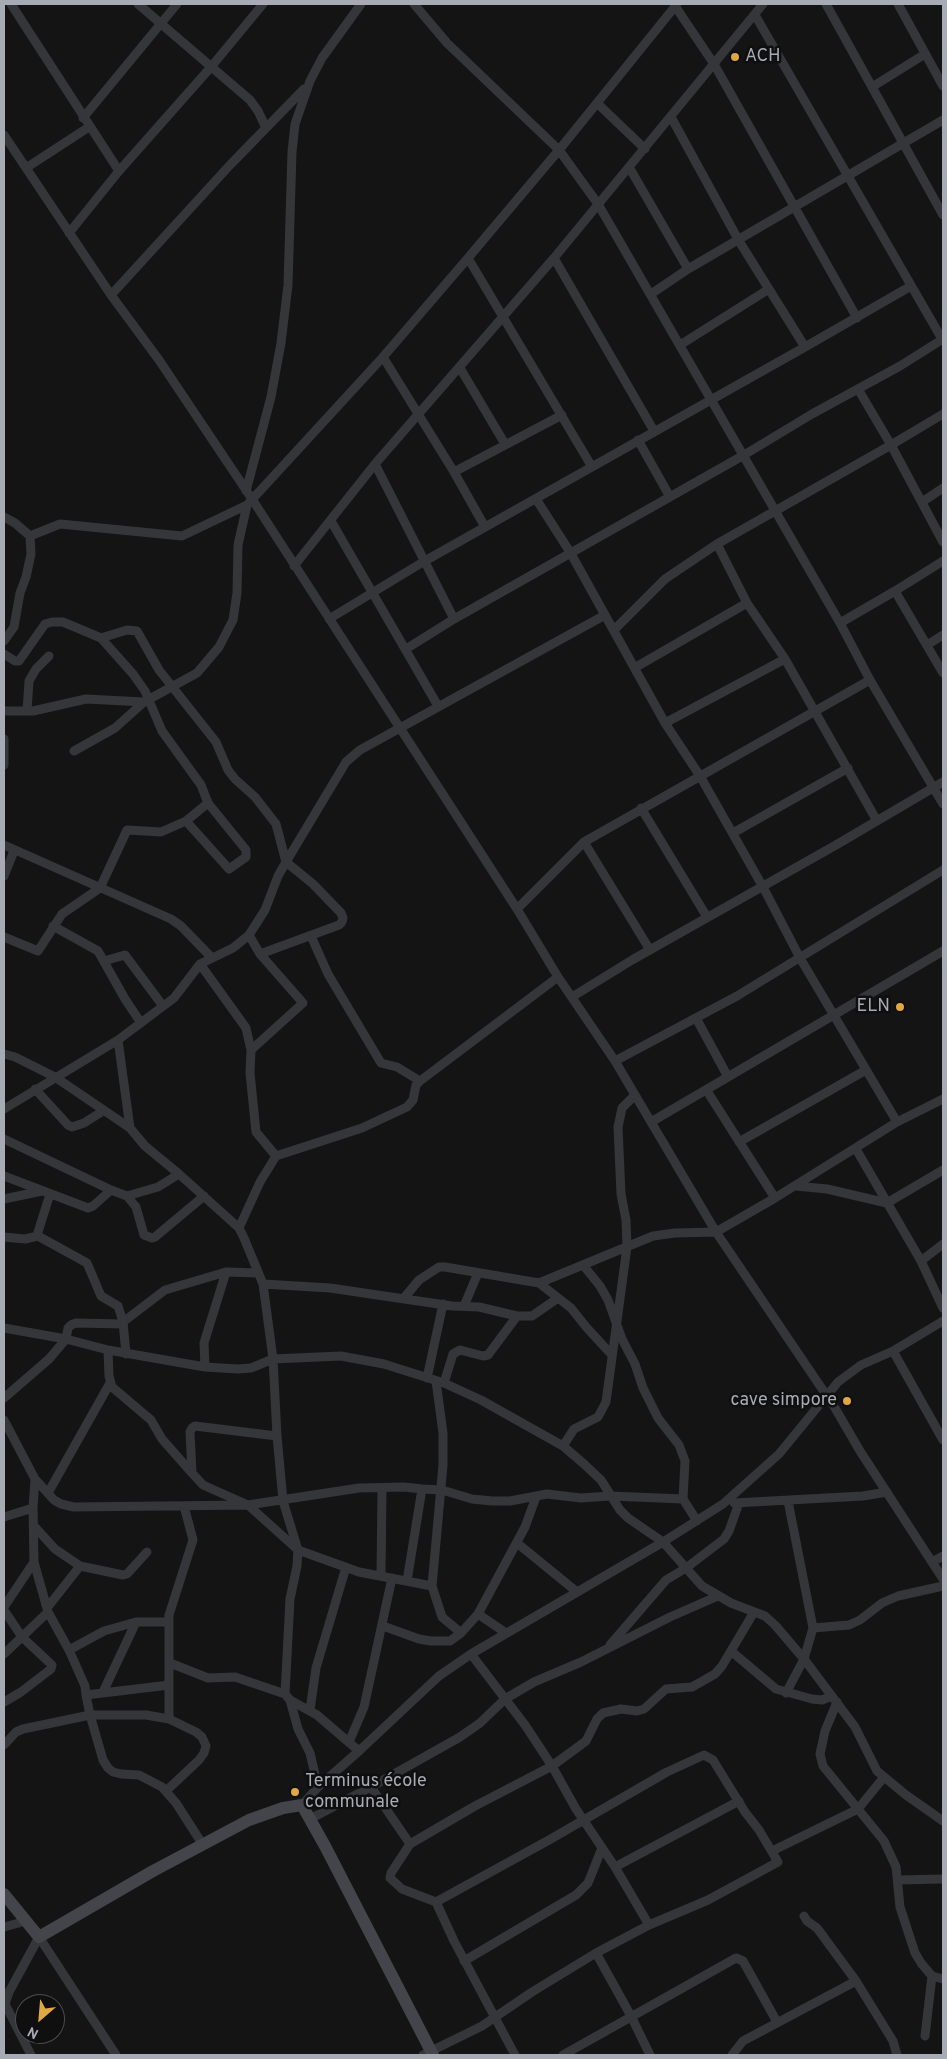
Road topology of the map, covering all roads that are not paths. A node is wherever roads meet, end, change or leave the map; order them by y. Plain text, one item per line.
1 (11, 4) edge
2 (138, 4) edge
3 (177, 4) edge
4 (262, 4) edge
5 (361, 4) edge
6 (414, 4) edge
7 (763, 4) edge
8 (826, 4) edge
9 (898, 4) edge
10 (676, 5) edge
11 (754, 14) junction
12 (161, 23) junction
13 (925, 54) junction
14 (714, 64) junction
15 (211, 67) junction
16 (307, 86) junction
17 (943, 86) edge
18 (872, 87) junction
19 (597, 103) junction
20 (671, 117) junction
21 (83, 118) junction
22 (943, 120) edge
23 (89, 127) junction
24 (266, 128) junction
25 (4, 135) edge
26 (903, 144) junction
27 (8, 148) edge
28 (645, 149) junction
29 (559, 150) junction
30 (629, 167) junction
31 (26, 168) junction
32 (119, 171) junction
33 (848, 176) junction
34 (598, 204) junction
35 (796, 208) junction
36 (943, 215) edge
37 (69, 233) junction
38 (739, 241) junction
39 (468, 258) junction
40 (554, 258) junction
41 (688, 269) junction
42 (911, 286) junction
43 (768, 289) junction
44 (651, 294) junction
45 (111, 295) junction
46 (858, 318) junction
47 (503, 319) junction
48 (943, 339) edge
49 (680, 345) junction
50 (805, 348) junction
51 (383, 357) junction
52 (460, 368) junction
53 (858, 389) junction
54 (712, 399) junction
55 (943, 414) edge
56 (562, 415) junction
57 (418, 417) junction
58 (654, 431) junction
59 (638, 440) junction
60 (505, 444) junction
61 (891, 445) junction
62 (744, 455) junction
63 (376, 464) junction
64 (592, 466) junction
65 (454, 472) junction
66 (943, 488) edge
67 (246, 491) junction
68 (670, 497) junction
69 (536, 499) junction
70 (249, 502) junction
71 (922, 502) junction
72 (776, 511) junction
73 (4, 517) edge
74 (330, 521) junction
75 (485, 527) junction
76 (30, 536) junction
77 (943, 542) edge
78 (717, 544) junction
79 (570, 552) junction
80 (943, 561) edge
81 (424, 562) junction
82 (294, 566) junction
83 (895, 591) junction
84 (373, 592) junction
85 (747, 603) junction
86 (606, 615) junction
87 (329, 619) junction
88 (454, 619) junction
89 (840, 623) junction
90 (614, 630) junction
91 (943, 635) edge
92 (101, 638) junction
93 (4, 641) edge
94 (927, 644) junction
95 (406, 649) junction
96 (4, 654) edge
97 (49, 656) dead end
98 (785, 659) junction
99 (636, 667) junction
100 (943, 673) edge
101 (870, 680) junction
102 (172, 686) junction
103 (146, 700) junction
104 (438, 706) junction
105 (4, 710) edge
106 (27, 711) junction
107 (815, 711) junction
108 (665, 723) junction
109 (400, 729) junction
110 (4, 739) edge
111 (74, 751) dead end
112 (4, 765) edge
113 (848, 768) junction
114 (700, 776) junction
115 (943, 782) edge
116 (934, 788) junction
117 (208, 803) junction
118 (943, 804) edge
119 (641, 808) junction
120 (186, 821) junction
121 (877, 821) junction
122 (733, 833) junction
123 (584, 842) junction
124 (4, 845) edge
125 (14, 850) junction
126 (286, 862) junction
127 (943, 870) edge
128 (4, 876) edge
129 (763, 887) junction
130 (100, 888) junction
131 (517, 909) junction
132 (707, 917) junction
133 (53, 926) junction
134 (249, 935) junction
135 (311, 936) junction
136 (4, 937) edge
137 (650, 950) junction
138 (943, 951) edge
139 (260, 954) junction
140 (212, 958) junction
141 (800, 958) junction
142 (104, 961) junction
143 (200, 964) junction
144 (558, 976) junction
145 (572, 996) junction
146 (163, 1006) junction
147 (834, 1016) junction
148 (696, 1018) junction
149 (141, 1023) junction
150 (118, 1040) junction
151 (251, 1050) junction
152 (4, 1054) edge
153 (615, 1061) junction
154 (866, 1070) junction
155 (56, 1077) junction
156 (728, 1077) junction
157 (420, 1081) junction
158 (35, 1089) junction
159 (707, 1091) junction
160 (635, 1095) junction
161 (943, 1099) edge
162 (4, 1109) edge
163 (103, 1110) junction
164 (651, 1122) junction
165 (897, 1122) junction
166 (130, 1128) junction
167 (4, 1139) edge
168 (739, 1142) junction
169 (856, 1149) junction
170 (276, 1156) junction
171 (943, 1170) edge
172 (180, 1174) junction
173 (4, 1176) edge
174 (796, 1186) junction
175 (111, 1190) junction
176 (46, 1192) junction
177 (127, 1196) junction
178 (204, 1196) junction
179 (775, 1198) junction
180 (4, 1199) edge
181 (887, 1203) junction
182 (239, 1228) junction
183 (716, 1232) junction
184 (38, 1236) junction
185 (4, 1237) edge
186 (943, 1244) edge
187 (627, 1247) junction
188 (921, 1261) junction
189 (583, 1265) junction
190 (226, 1272) junction
191 (478, 1272) junction
192 (258, 1273) junction
193 (539, 1283) junction
194 (263, 1284) junction
195 (404, 1298) junction
196 (558, 1298) junction
197 (442, 1304) junction
198 (464, 1306) junction
199 (943, 1308) edge
200 (516, 1316) junction
201 (943, 1321) edge
202 (123, 1323) junction
203 (616, 1324) junction
204 (4, 1328) edge
205 (66, 1339) junction
206 (108, 1350) junction
207 (893, 1351) junction
208 (126, 1354) junction
209 (611, 1354) junction
210 (273, 1359) junction
211 (205, 1367) junction
212 (435, 1381) junction
213 (110, 1383) junction
214 (826, 1395) junction
215 (4, 1398) edge
216 (4, 1420) edge
217 (277, 1436) junction
218 (943, 1440) edge
219 (563, 1446) junction
220 (192, 1473) junction
221 (36, 1479) junction
222 (382, 1488) junction
223 (422, 1489) junction
224 (442, 1490) junction
225 (887, 1492) junction
226 (48, 1494) junction
227 (610, 1496) junction
228 (536, 1497) junction
229 (683, 1499) junction
230 (283, 1501) junction
231 (788, 1501) junction
232 (739, 1503) junction
233 (723, 1504) junction
234 (248, 1505) junction
235 (184, 1506) junction
236 (33, 1508) junction
237 (4, 1517) edge
238 (697, 1521) junction
239 (34, 1526) junction
240 (663, 1542) junction
241 (517, 1543) junction
242 (298, 1550) junction
243 (147, 1552) dead end
244 (943, 1556) edge
245 (34, 1562) junction
246 (932, 1562) junction
247 (80, 1566) junction
248 (346, 1567) junction
249 (686, 1568) junction
250 (381, 1576) junction
251 (392, 1578) junction
252 (943, 1579) edge
253 (407, 1581) junction
254 (432, 1586) junction
255 (943, 1586) edge
256 (577, 1592) junction
257 (718, 1596) junction
258 (4, 1608) edge
259 (48, 1610) junction
260 (754, 1612) junction
261 (478, 1614) junction
262 (136, 1622) junction
263 (169, 1622) junction
264 (383, 1626) junction
265 (813, 1628) junction
266 (461, 1633) junction
267 (506, 1633) junction
268 (22, 1637) junction
269 (606, 1649) junction
270 (69, 1650) junction
271 (731, 1651) junction
272 (4, 1654) edge
273 (471, 1654) junction
274 (804, 1659) junction
275 (170, 1663) junction
276 (169, 1685) junction
277 (103, 1692) junction
278 (786, 1693) junction
279 (86, 1695) junction
280 (287, 1697) junction
281 (505, 1699) junction
282 (835, 1699) junction
283 (4, 1702) edge
284 (310, 1710) junction
285 (90, 1716) junction
286 (169, 1719) junction
287 (5, 1740) edge
288 (349, 1742) junction
289 (359, 1751) junction
290 (552, 1766) junction
291 (884, 1777) junction
292 (318, 1787) junction
293 (371, 1787) junction
294 (166, 1791) junction
295 (739, 1801) junction
296 (302, 1805) junction
297 (858, 1809) junction
298 (310, 1819) junction
299 (583, 1819) junction
300 (943, 1821) edge
301 (203, 1844) junction
302 (410, 1844) junction
303 (602, 1848) junction
304 (772, 1851) junction
305 (615, 1867) junction
306 (943, 1879) edge
307 (898, 1880) junction
308 (4, 1894) edge
309 (436, 1902) junction
310 (804, 1916) dead end
311 (26, 1921) junction
312 (648, 1925) junction
313 (4, 1927) edge
314 (39, 1937) junction
315 (596, 1953) junction
316 (464, 1961) junction
317 (932, 1976) junction
318 (943, 1979) edge
319 (856, 1981) junction
320 (6, 1991) edge
321 (5, 2006) edge
322 (632, 2016) junction
323 (494, 2018) junction
324 (777, 2022) junction
325 (925, 2036) dead end
326 (429, 2054) edge
327 (31, 2055) edge
328 (116, 2055) edge
329 (515, 2055) edge
330 (563, 2055) edge
331 (650, 2055) edge
332 (732, 2055) edge
333 (897, 2055) edge

1 - 21 street
2 - 12 street
3 - 12 street
4 - 15 street
5 - 16 street
6 - 29 street
7 - 11 street
8 - 18 street
9 - 13 street
10 - 14 street
10 - 19 street
11 - 14 street
11 - 33 street
12 - 15 street
12 - 21 street
13 - 17 street
13 - 18 street
14 - 20 street
14 - 35 street
15 - 24 street
15 - 32 street
16 - 24 street
16 - 67 street
18 - 26 street
19 - 28 street
19 - 29 street
20 - 28 street
20 - 38 street
21 - 23 street
22 - 26 street
23 - 31 street
23 - 32 street
24 - 45 street
25 - 27 street
26 - 33 street
26 - 36 street
27 - 31 street
28 - 30 street
29 - 34 street
29 - 39 street
30 - 34 street
30 - 41 street
31 - 37 street
32 - 37 street
33 - 35 street
33 - 42 street
34 - 40 street
34 - 44 street
35 - 38 street
35 - 46 street
37 - 45 street
38 - 41 street
38 - 43 street
39 - 47 street
39 - 51 street
40 - 47 street
40 - 58 street
41 - 44 street
42 - 46 street
42 - 48 street
43 - 49 street
43 - 50 street
44 - 49 street
45 - 67 street
46 - 50 street
47 - 52 street
47 - 56 street
48 - 53 street
49 - 54 street
50 - 54 street
51 - 57 street
51 - 70 street
52 - 57 street
52 - 60 street
53 - 61 street
53 - 62 street
54 - 58 street
54 - 62 street
55 - 61 street
56 - 60 street
56 - 64 street
57 - 63 street
57 - 65 street
58 - 59 street
59 - 64 street
59 - 68 street
60 - 65 street
61 - 71 street
61 - 72 street
62 - 68 street
62 - 72 street
63 - 74 street
63 - 81 street
64 - 69 street
65 - 75 street
66 - 71 street
67 - 70 street
68 - 79 street
69 - 75 street
69 - 79 street
70 - 76 street
70 - 82 street
70 - 102 street
71 - 77 street
72 - 78 street
72 - 89 street
73 - 76 street
74 - 82 street
74 - 84 street
75 - 81 street
76 - 93 street
78 - 85 street
78 - 90 street
79 - 86 street
79 - 88 street
80 - 83 street
81 - 84 street
81 - 88 street
82 - 87 street
83 - 89 street
83 - 94 street
84 - 87 street
84 - 95 street
85 - 98 street
85 - 99 street
86 - 90 street
86 - 104 street
87 - 109 street
88 - 95 street
89 - 101 street
90 - 99 street
91 - 94 street
92 - 96 street
92 - 102 street
92 - 103 street
94 - 100 street
95 - 104 street
97 - 106 street
98 - 107 street
98 - 108 street
99 - 108 street
101 - 107 street
101 - 116 street
102 - 103 street
102 - 126 street
103 - 106 street
103 - 111 street
103 - 117 street
104 - 109 street
105 - 106 street
107 - 113 street
107 - 114 street
108 - 114 street
109 - 126 street
109 - 131 street
110 - 112 street
113 - 121 street
113 - 122 street
114 - 119 street
114 - 122 street
115 - 116 street
116 - 118 street
116 - 121 street
117 - 120 street
117 - 120 street
119 - 123 street
119 - 132 street
120 - 130 street
121 - 129 street
122 - 129 street
123 - 131 street
123 - 137 street
124 - 125 street
125 - 128 street
125 - 130 street
126 - 134 street
126 - 135 street
127 - 141 street
129 - 132 street
129 - 141 street
130 - 133 street
130 - 140 street
131 - 144 street
132 - 137 street
133 - 136 street
133 - 142 street
134 - 139 street
134 - 140 street
135 - 139 street
135 - 157 street
137 - 145 street
138 - 147 street
139 - 151 street
140 - 143 street
141 - 147 street
141 - 148 street
142 - 146 street
142 - 149 street
143 - 146 street
143 - 151 street
144 - 145 street
144 - 157 street
145 - 153 street
146 - 149 street
147 - 154 street
147 - 156 street
148 - 153 street
148 - 156 street
149 - 150 street
150 - 155 street
150 - 166 street
151 - 170 street
152 - 155 street
153 - 160 street
154 - 165 street
154 - 168 street
155 - 158 street
155 - 163 street
156 - 159 street
157 - 170 street
158 - 162 street
158 - 163 street
159 - 164 street
159 - 168 street
160 - 164 street
160 - 187 street
161 - 165 street
163 - 166 street
164 - 183 street
165 - 169 street
166 - 172 street
167 - 175 street
168 - 179 street
169 - 174 street
169 - 181 street
170 - 182 street
171 - 181 street
172 - 177 street
172 - 178 street
173 - 176 street
174 - 179 street
174 - 181 street
175 - 176 street
175 - 177 street
176 - 180 street
176 - 184 street
177 - 178 street
178 - 182 street
179 - 183 street
181 - 188 street
182 - 192 street
183 - 187 street
183 - 214 street
184 - 185 street
184 - 202 street
186 - 188 street
187 - 189 street
187 - 203 street
188 - 199 street
189 - 193 street
189 - 203 street
190 - 192 street
190 - 202 street
190 - 211 street
191 - 193 street
191 - 195 street
191 - 198 street
192 - 194 street
193 - 196 street
194 - 195 street
194 - 210 street
195 - 197 street
196 - 200 street
196 - 209 street
197 - 198 street
197 - 212 street
198 - 200 street
200 - 212 street
201 - 207 street
202 - 205 street
202 - 208 street
203 - 209 street
203 - 229 street
204 - 205 street
205 - 206 street
205 - 215 street
206 - 208 street
206 - 213 street
207 - 214 street
207 - 218 street
208 - 211 street
209 - 219 street
210 - 211 street
210 - 212 street
210 - 217 street
212 - 219 street
212 - 224 street
213 - 220 street
213 - 226 street
214 - 225 street
214 - 233 street
216 - 221 street
217 - 220 street
217 - 230 street
219 - 227 street
220 - 234 street
221 - 226 street
221 - 236 street
222 - 223 street
222 - 230 street
222 - 250 street
223 - 224 street
223 - 253 street
224 - 228 street
224 - 254 street
225 - 231 street
225 - 246 street
226 - 235 street
227 - 228 street
227 - 229 street
227 - 240 street
228 - 241 street
229 - 238 street
230 - 234 street
230 - 242 street
231 - 232 street
231 - 265 street
232 - 233 street
232 - 249 street
233 - 238 street
234 - 235 street
234 - 242 street
235 - 263 street
236 - 237 street
236 - 239 street
238 - 240 street
239 - 245 street
239 - 247 street
240 - 249 street
240 - 256 street
241 - 256 street
241 - 261 street
242 - 248 street
242 - 280 street
243 - 247 street
244 - 246 street
245 - 258 street
245 - 259 street
246 - 252 street
247 - 259 street
248 - 250 street
248 - 284 street
249 - 257 street
249 - 269 street
250 - 251 street
251 - 253 street
251 - 264 street
253 - 254 street
254 - 266 street
255 - 265 street
256 - 267 street
257 - 260 street
257 - 269 street
258 - 268 street
259 - 268 street
259 - 270 street
260 - 271 street
260 - 274 street
261 - 266 street
261 - 267 street
262 - 263 street
262 - 270 street
262 - 277 street
263 - 275 street
264 - 266 street
264 - 288 street
265 - 274 street
267 - 273 street
268 - 272 street
268 - 283 street
269 - 281 street
270 - 279 street
271 - 278 street
271 - 290 street
273 - 281 street
273 - 289 street
274 - 278 street
274 - 282 street
275 - 276 street
275 - 280 street
276 - 277 street
276 - 286 street
277 - 279 street
278 - 282 street
279 - 285 street
280 - 284 street
280 - 292 street
281 - 290 street
281 - 293 street
282 - 291 street
282 - 297 street
284 - 288 street
285 - 286 street
285 - 287 street
285 - 294 street
286 - 294 street
288 - 289 street
289 - 292 street
290 - 299 street
290 - 302 street
291 - 297 street
291 - 300 street
292 - 296 street
293 - 298 street
293 - 302 street
294 - 301 street
295 - 299 street
295 - 304 street
295 - 305 street
296 - 298 street
296 - 301 street
297 - 304 street
297 - 307 street
298 - 326 street
299 - 303 street
299 - 309 street
301 - 314 street
302 - 309 street
303 - 305 street
303 - 316 street
304 - 312 street
305 - 312 street
306 - 307 street
307 - 317 street
308 - 311 street
309 - 316 street
310 - 319 street
311 - 313 street
311 - 314 street
312 - 315 street
314 - 320 street
314 - 328 street
315 - 322 street
315 - 323 street
316 - 323 street
317 - 318 street
317 - 325 street
319 - 324 street
319 - 333 street
320 - 321 street
321 - 327 street
322 - 324 street
322 - 330 street
322 - 331 street
323 - 326 street
323 - 329 street
324 - 332 street

